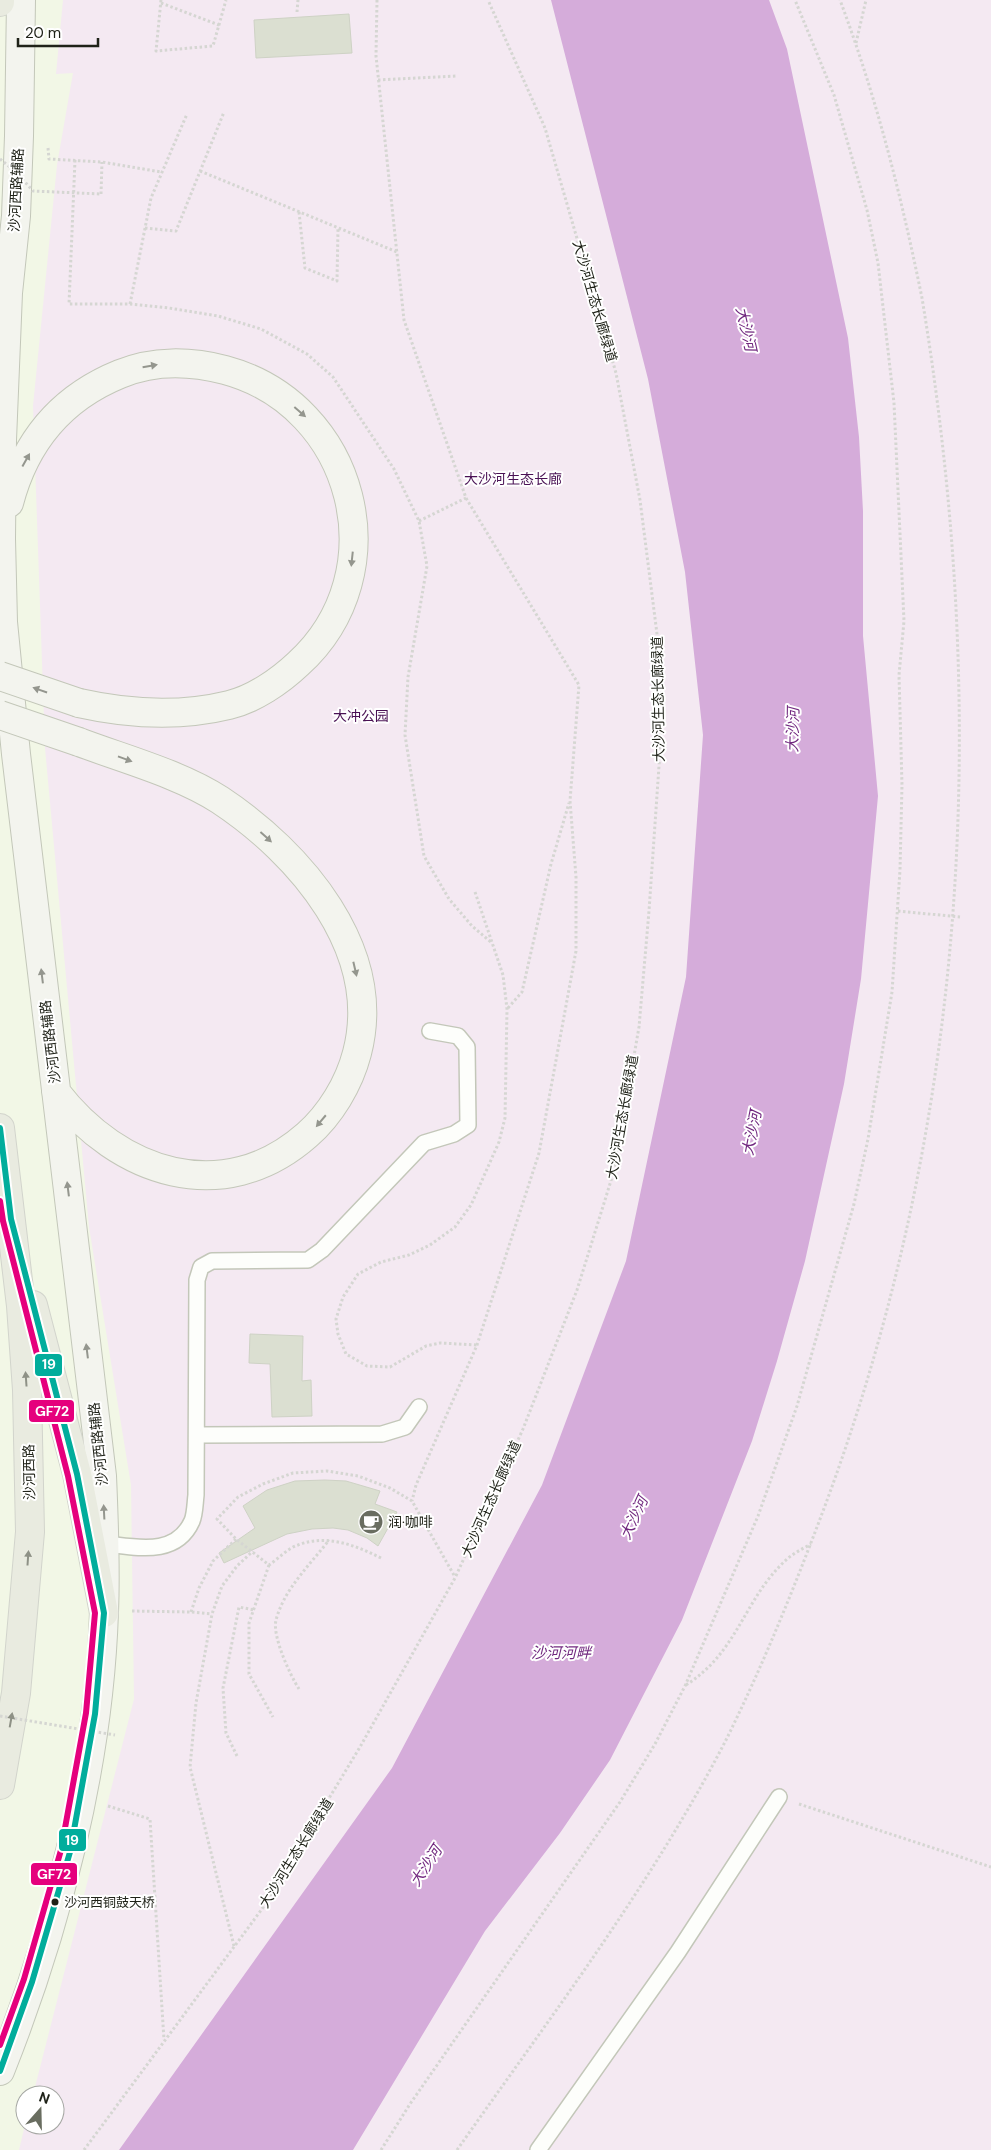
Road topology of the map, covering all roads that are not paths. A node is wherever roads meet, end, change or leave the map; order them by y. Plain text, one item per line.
1 (21, 0) edge
2 (0, 539) edge
3 (0, 676) edge
4 (0, 715) edge
5 (430, 1031) dead end
6 (56, 1092) junction
7 (0, 1128) edge
8 (11, 1219) junction
9 (419, 1407) dead end
10 (196, 1435) junction
11 (106, 1544) junction
12 (117, 1612) junction
13 (0, 1785) edge
14 (778, 1797) road end
15 (0, 2071) edge
16 (538, 2150) edge

1 - 2 main road, 沙河西路辅路
2 -> 3 main road, bridge
6 -> 2 main road, 沙河西路辅路
4 -> 6 main road, bridge
5 - 10 lane
11 -> 6 main road, 沙河西路辅路
7 - 8 main road, 沙河西路
8 - 12 main road
13 -> 8 main road, 沙河西路
9 - 10 lane
10 - 11 lane
11 - 12 main road, 沙河西路辅路
12 - 15 main road, 沙河西路辅路
14 - 16 lane

